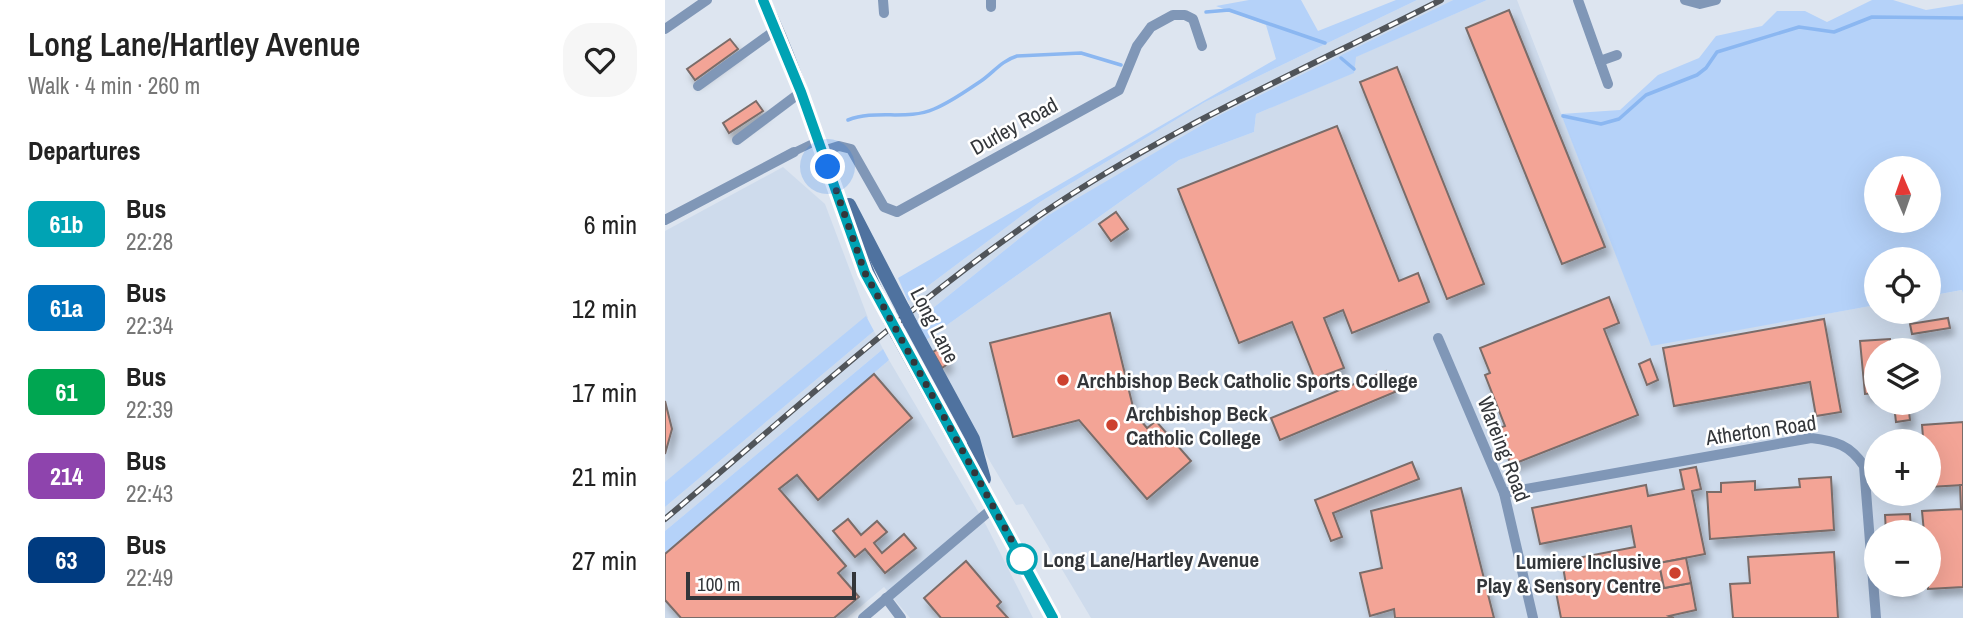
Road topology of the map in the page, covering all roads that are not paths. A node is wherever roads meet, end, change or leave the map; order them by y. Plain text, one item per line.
1 (707, 0) edge
2 (763, 0) edge
3 (883, 0) edge
4 (1578, 0) edge
5 (1685, 0) edge
6 (1716, 0) edge
7 (884, 13) dead end
8 (665, 29) edge
9 (777, 29) junction
10 (1202, 46) dead end
11 (1617, 55) dead end
12 (1600, 61) junction
13 (1608, 84) dead end
14 (698, 86) dead end
15 (801, 92) junction
16 (737, 140) dead end
17 (821, 146) junction
18 (794, 152) joint
19 (828, 167) junction
20 (665, 220) edge
21 (1438, 338) dead end
22 (1504, 494) junction
23 (993, 508) junction
24 (886, 598) junction
25 (863, 618) edge
26 (901, 618) edge
27 (1053, 618) edge
28 (1533, 618) edge
29 (1876, 618) edge

1 - 8 street
2 - 9 main road, Long Lane
3 - 7 street
4 - 12 street
5 - 6 street
9 - 14 street
9 - 15 main road, Long Lane
10 - 17 street, Durley Road
11 - 12 street
12 - 13 street
15 - 16 street
15 - 17 main road, Long Lane
17 - 18 street
17 - 19 main road, Long Lane
18 - 20 street
19 - 23 main road, Long Lane, bridge
19 - 23 main road, Long Lane, bridge
21 - 22 street, Wareing Road
22 - 28 street, Wareing Road
22 - 29 street, Atherton Road
23 - 24 street
23 - 27 main road, Long Lane
24 - 25 street
24 - 26 street

